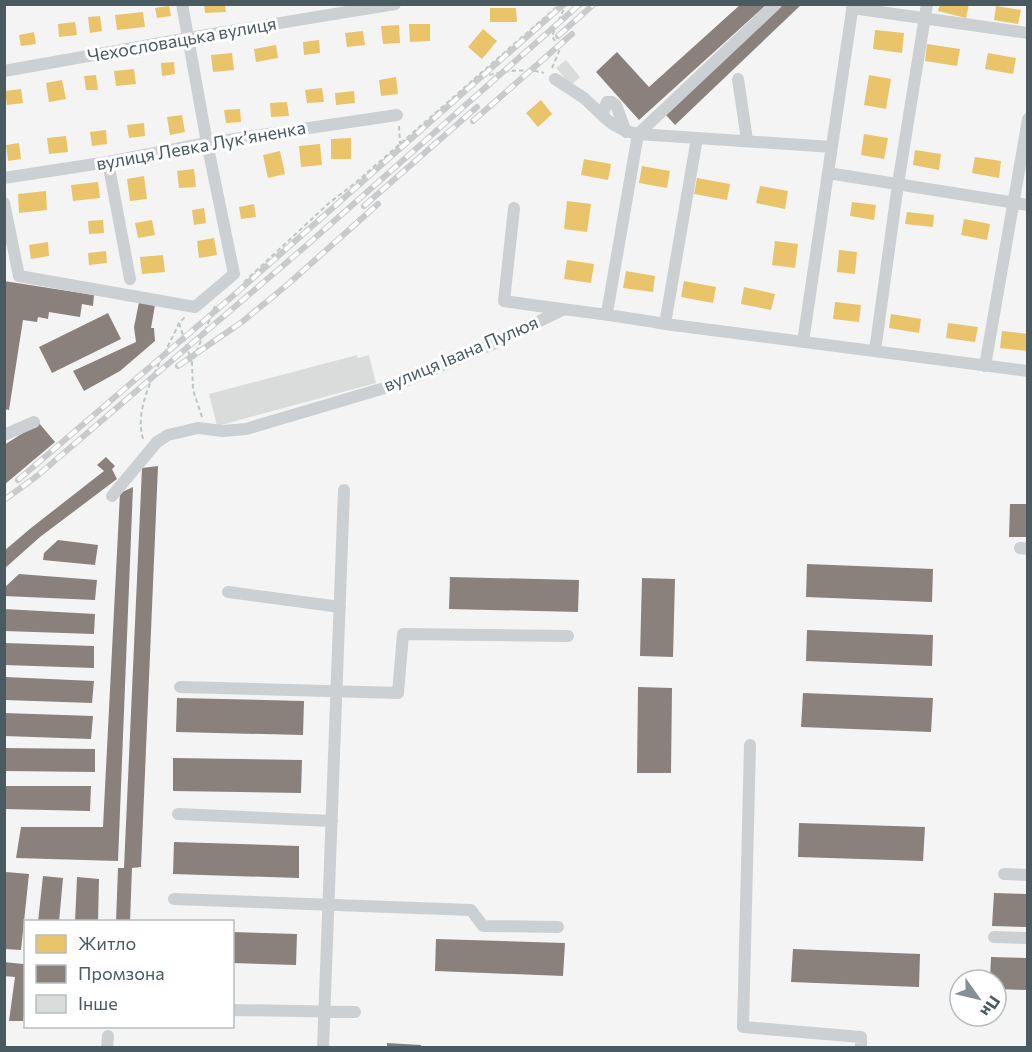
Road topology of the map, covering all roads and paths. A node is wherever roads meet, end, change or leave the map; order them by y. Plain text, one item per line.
1 (182, 4) edge
2 (395, 4) edge
3 (560, 4) edge
4 (566, 4) edge
5 (776, 4) edge
6 (852, 6) edge
7 (926, 11) edge
8 (1028, 33) edge
9 (189, 38) junction
10 (4, 71) edge
11 (555, 79) junction
12 (738, 79) dead end
13 (472, 81) junction
14 (397, 114) joint
15 (1028, 119) edge
16 (632, 133) junction
17 (697, 138) junction
18 (747, 140) junction
19 (207, 143) junction
20 (400, 144) junction
21 (831, 147) junction
22 (108, 162) junction
23 (828, 173) junction
24 (4, 178) edge
25 (898, 184) junction
26 (4, 203) edge
27 (1012, 203) junction
28 (1028, 206) edge
29 (514, 208) dead end
30 (130, 279) dead end
31 (237, 280) junction
32 (219, 287) junction
33 (223, 300) dead end
34 (195, 307) junction
35 (214, 307) junction
36 (562, 310) junction
37 (607, 313) junction
38 (179, 323) junction
39 (665, 324) junction
40 (803, 342) junction
41 (875, 351) junction
42 (192, 363) junction
43 (985, 366) junction
44 (1028, 371) edge
45 (33, 422) dead end
46 (214, 430) junction
47 (4, 435) edge
48 (148, 453) junction
49 (344, 489) dead end
50 (112, 496) dead end
51 (228, 592) dead end
52 (340, 607) junction
53 (568, 636) dead end
54 (180, 687) dead end
55 (337, 692) junction
56 (750, 746) dead end
57 (178, 814) dead end
58 (332, 821) junction
59 (1004, 874) dead end
60 (1028, 875) edge
61 (174, 899) dead end
62 (328, 905) junction
63 (558, 927) dead end
64 (994, 937) dead end
65 (1028, 938) edge
66 (234, 1010) edge
67 (324, 1012) junction
68 (355, 1012) dead end
69 (323, 1047) edge
70 (861, 1047) edge

1 - 9 street
2 - 9 street, Чехословацька вулиця
3 - 13 path
4 - 11 path
5 - 16 street
6 - 7 street
6 - 21 street
7 - 8 street
7 - 25 street
9 - 10 street, Чехословацька вулиця
9 - 19 street
11 - 13 path
11 - 16 street
12 - 18 street
13 - 20 path
14 - 19 street, вулиця Левка Лукʼяненка
14 - 20 path
15 - 27 street
16 - 17 street
16 - 37 street
17 - 18 street
17 - 39 street
18 - 21 street
19 - 22 street, вулиця Левка Лукʼяненка
19 - 31 street
20 - 31 path
21 - 23 street
22 - 24 street, вулиця Левка Лукʼяненка
22 - 30 street
23 - 25 street
23 - 40 street
25 - 27 street
25 - 41 street
26 - 34 street
27 - 28 street
27 - 43 street
29 - 36 street
31 - 32 street
32 - 34 street
32 - 35 path
33 - 35 path
34 - 38 path
35 - 42 path
36 - 37 street, вулиця Івана Пулюя
36 - 46 street, вулиця Івана Пулюя
37 - 39 street, вулиця Івана Пулюя
38 - 42 path
38 - 48 path
39 - 40 street, вулиця Івана Пулюя
40 - 41 street, вулиця Івана Пулюя
41 - 43 street, вулиця Івана Пулюя
42 - 46 path
43 - 44 street, вулиця Івана Пулюя
45 - 47 street
46 - 48 street, вулиця Івана Пулюя
48 - 50 street, вулиця Івана Пулюя
49 - 52 street
51 - 52 street
52 - 55 street
53 - 55 street
54 - 55 street
55 - 58 street
56 - 70 street
57 - 58 street
58 - 62 street
59 - 60 street
61 - 62 street
62 - 63 street
62 - 67 street
64 - 65 street
66 - 67 street
67 - 68 street
67 - 69 street

